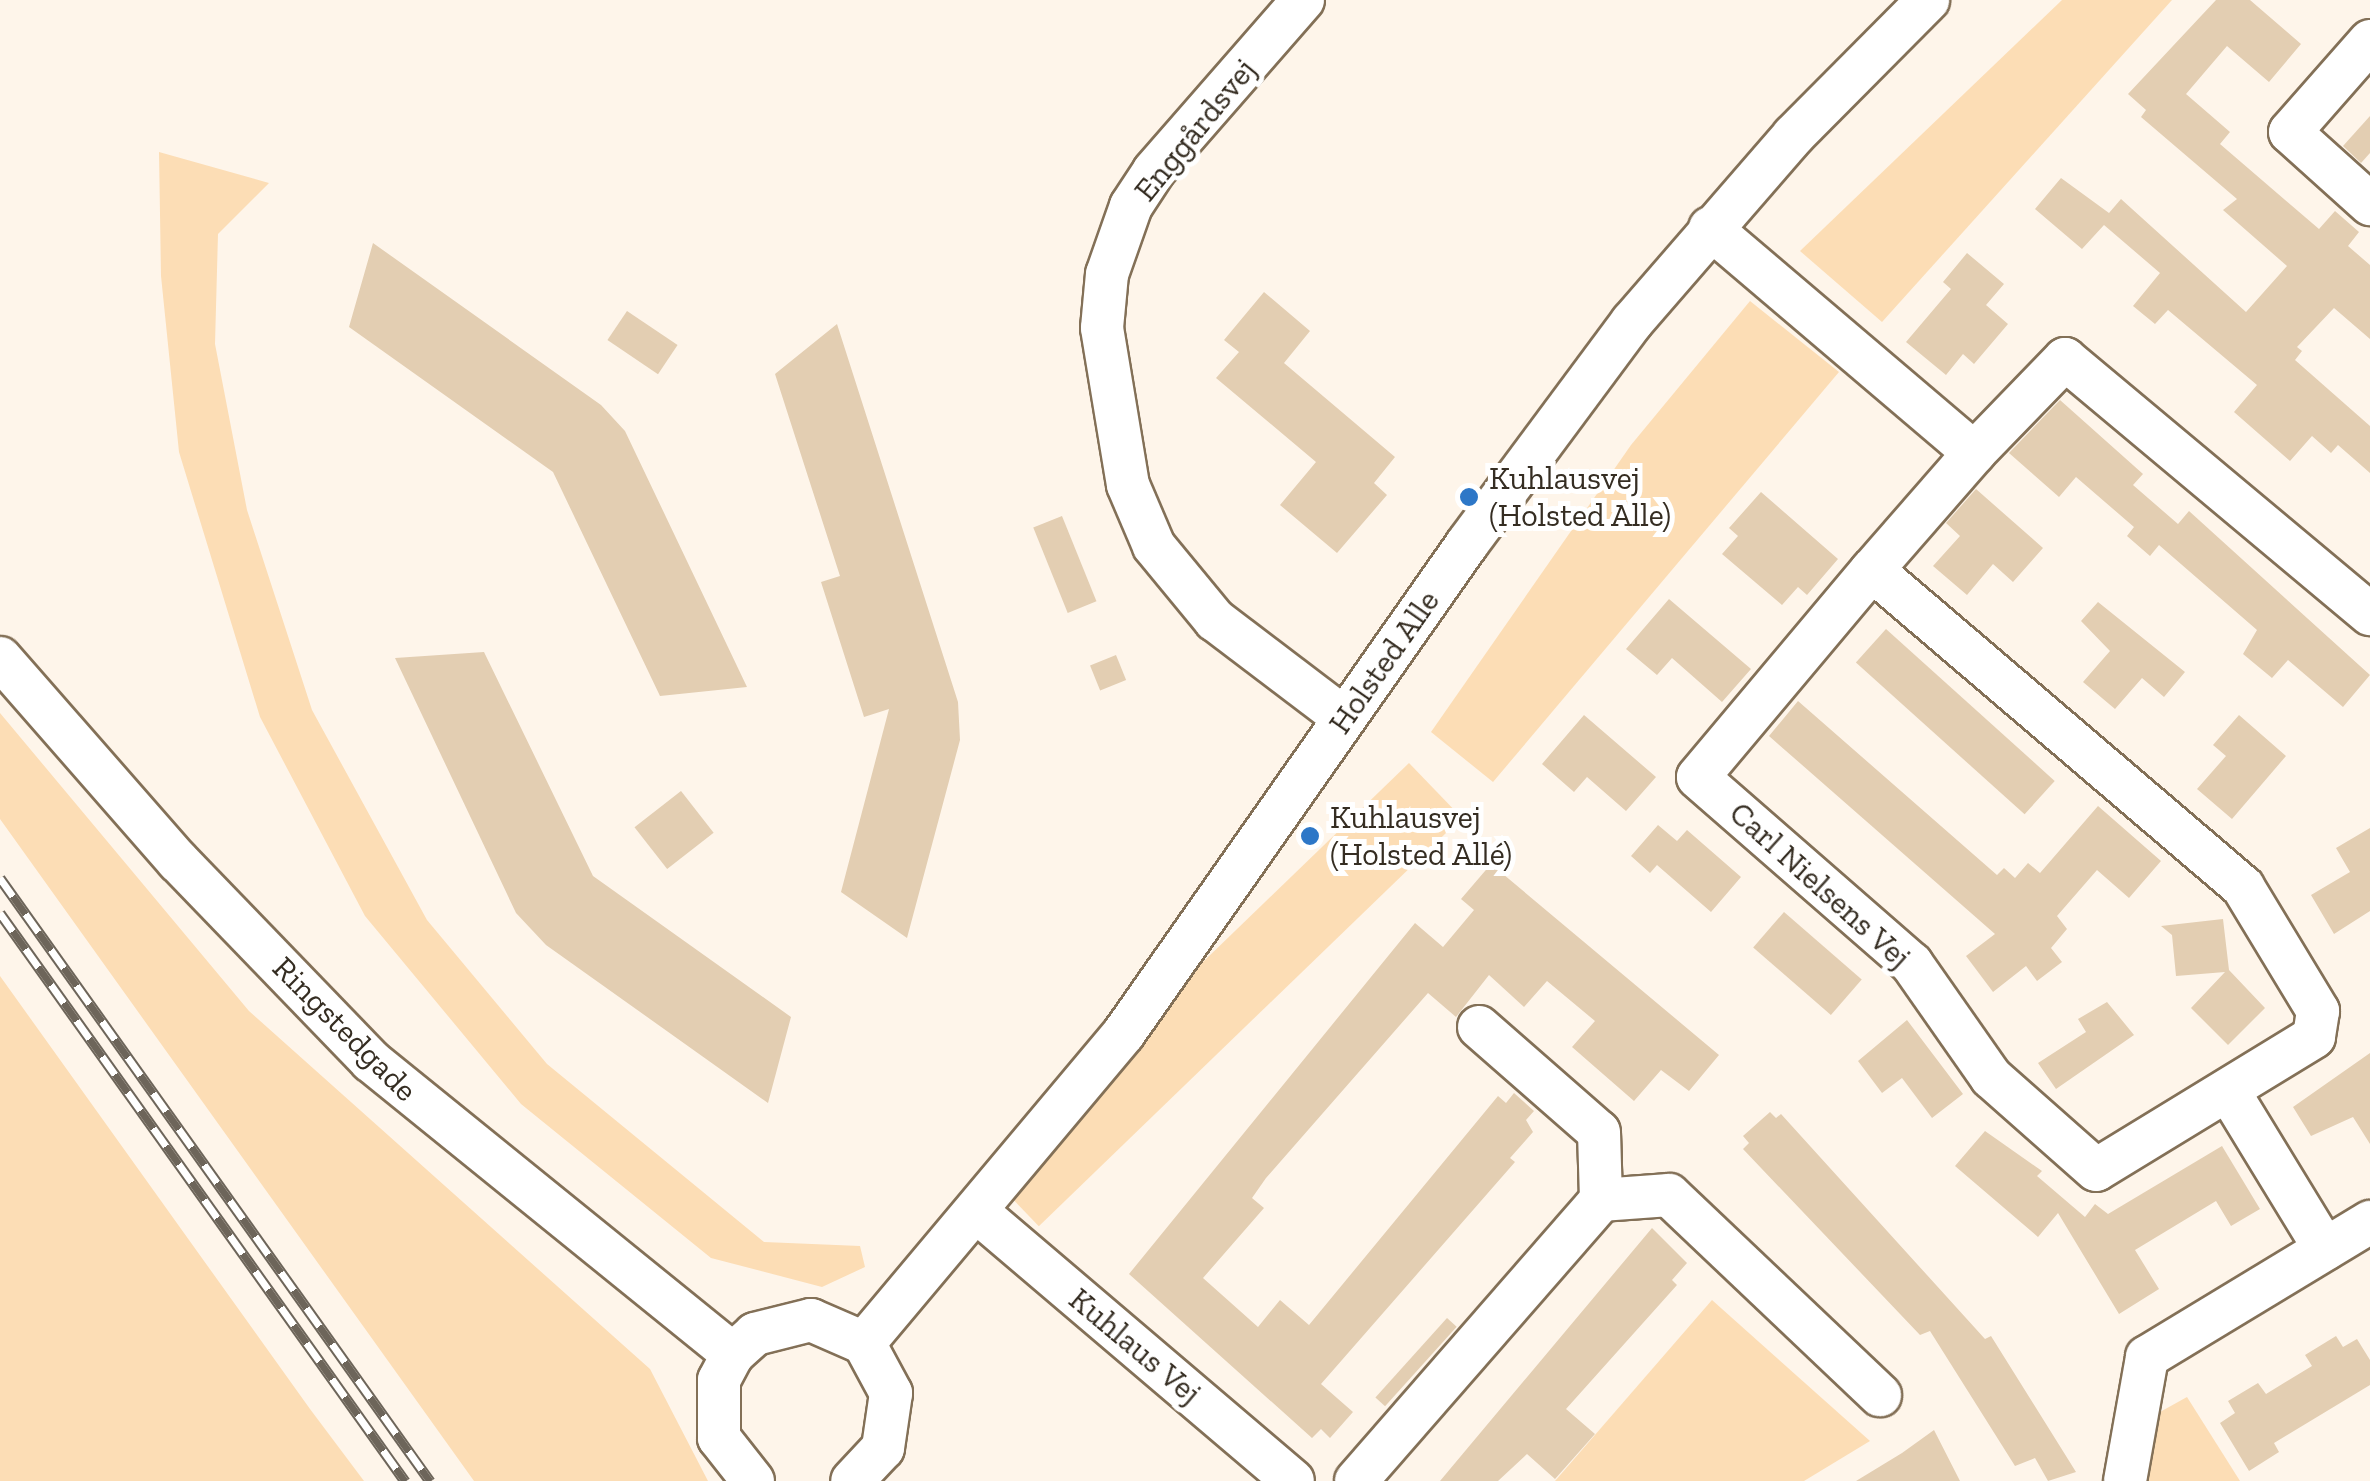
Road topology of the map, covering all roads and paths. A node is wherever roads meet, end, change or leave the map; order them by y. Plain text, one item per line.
1 (1303, 0) edge
2 (1928, 0) edge
3 (2370, 40) edge
4 (2370, 204) edge
5 (1710, 228) junction
6 (1974, 453) junction
7 (1872, 570) junction
8 (2370, 614) edge
9 (0, 658) edge
10 (1344, 718) junction
11 (1479, 1027) dead end
12 (2229, 1092) junction
13 (1601, 1200) junction
14 (976, 1211) junction
15 (2370, 1222) edge
16 (2325, 1249) junction
17 (864, 1344) junction
18 (733, 1354) junction
19 (1880, 1395) dead end
20 (865, 1478) edge
21 (753, 1481) edge
22 (1293, 1481) edge
23 (1356, 1481) edge
24 (2125, 1481) edge

1 - 10 street, Enggårdsvej
2 - 5 street, Holsted Alle
3 - 4 street
5 - 6 street
5 - 10 street, Holsted Alle
6 - 7 street, Carl Nielsens Vej
6 - 8 street, Carl Nielsens Vej
7 - 12 street, Carl Nielsens Vej
7 - 12 street, Carl Nielsens Vej
9 - 18 street, Ringstedgade
10 - 14 street, Holsted Alle
11 - 13 street
12 - 16 street
13 - 19 street
13 - 23 street
14 - 17 street, Holsted Alle
14 - 22 street, Kuhlaus Vej
15 - 16 street
16 - 24 street
17 - 18 street
17 - 20 street
18 - 21 street

